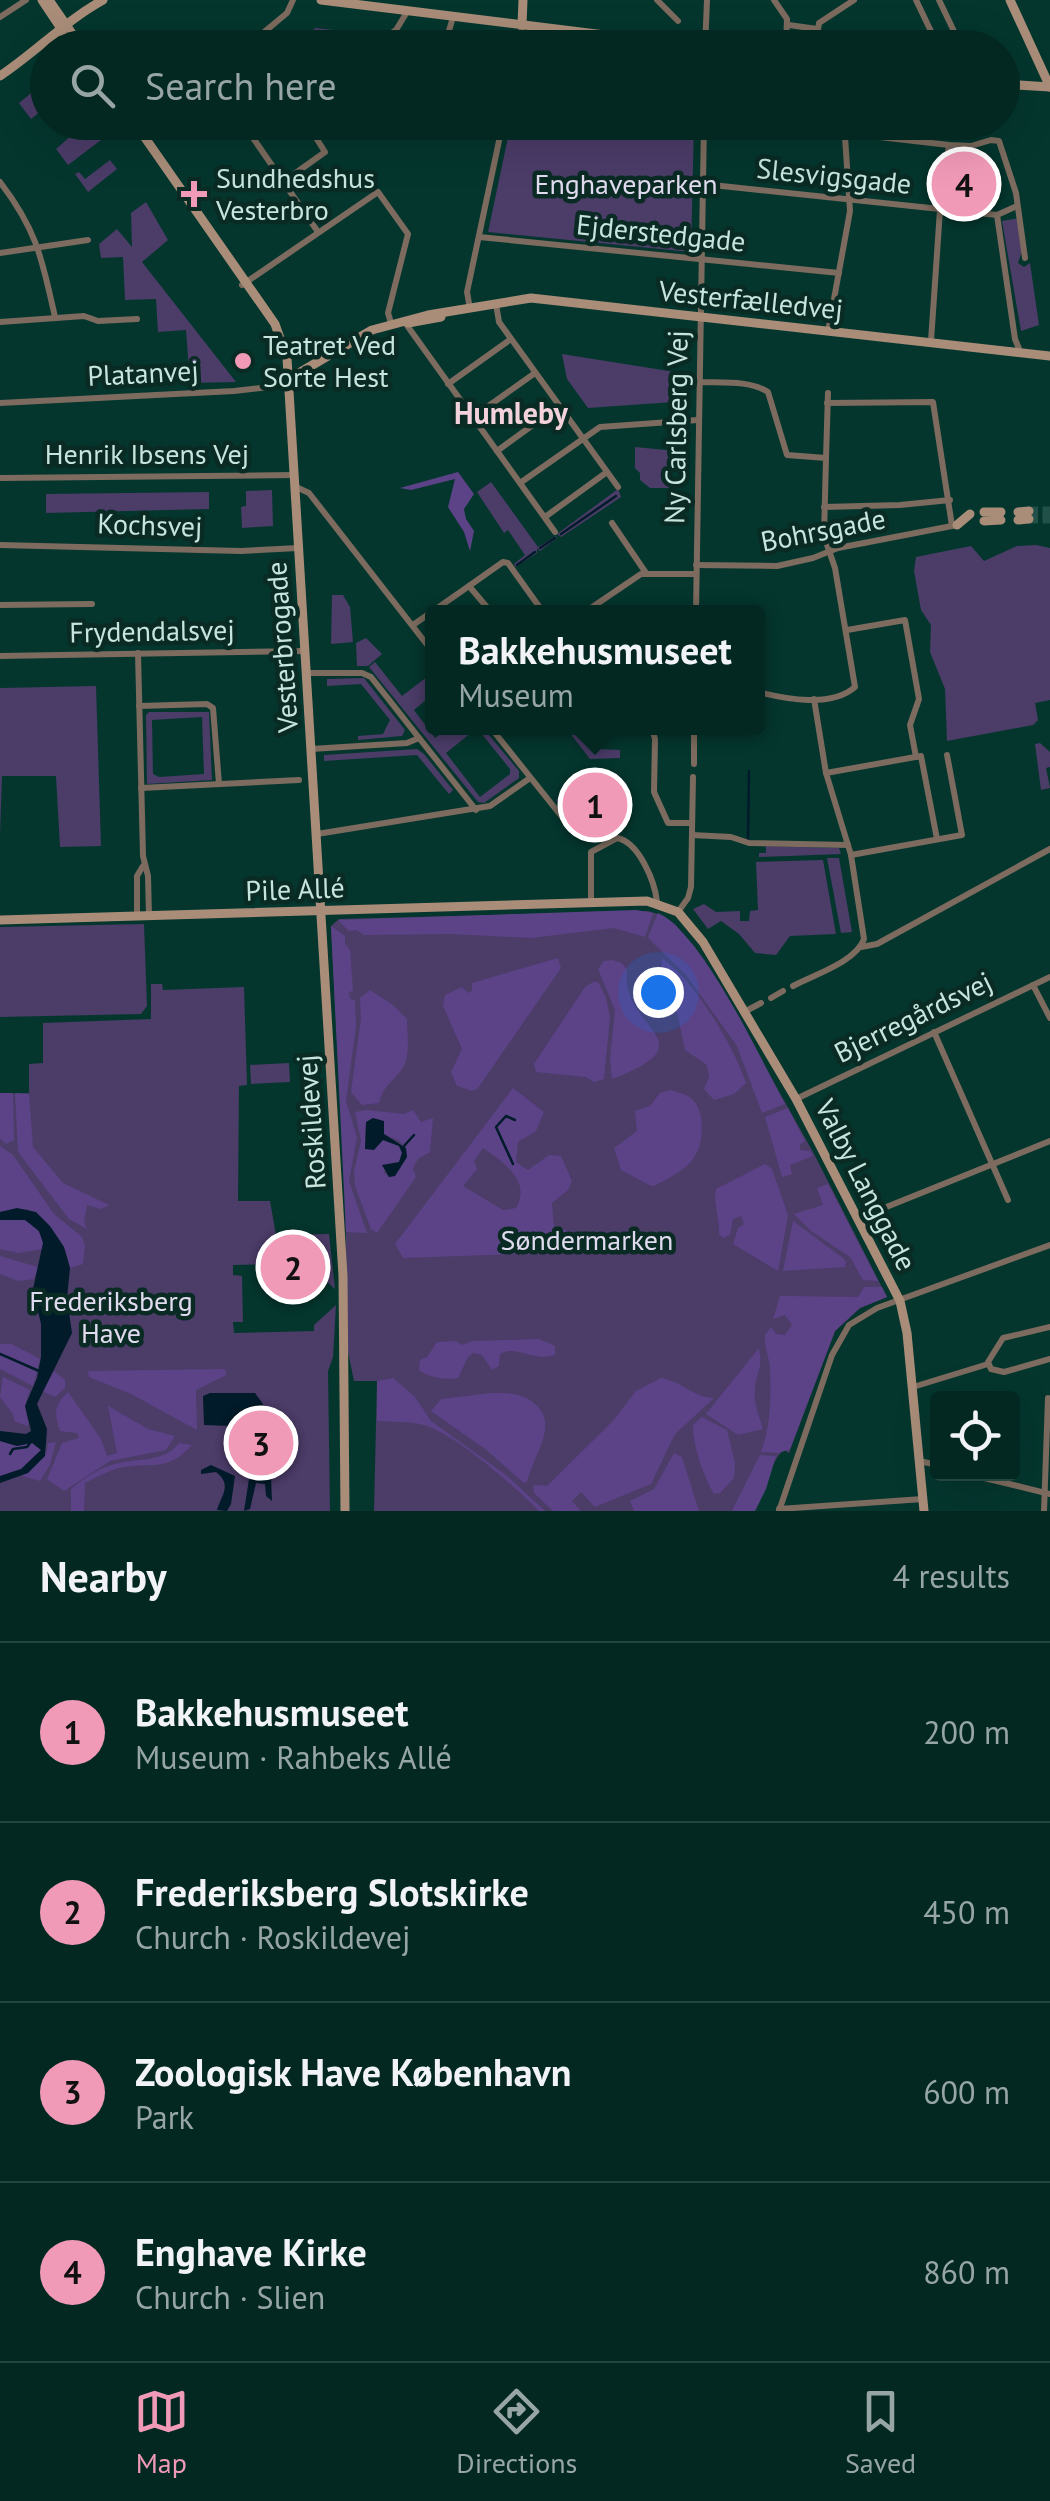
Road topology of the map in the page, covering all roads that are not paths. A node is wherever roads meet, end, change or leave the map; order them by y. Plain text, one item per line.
1 (26, 0) edge
2 (46, 0) edge
3 (102, 0) edge
4 (293, 0) edge
5 (321, 0) edge
6 (523, 0) edge
7 (657, 0) edge
8 (707, 0) edge
9 (774, 0) edge
10 (854, 0) edge
11 (916, 0) edge
12 (939, 0) edge
13 (1010, 0) edge
14 (348, 2) edge
15 (408, 12) junction
16 (0, 17) edge
17 (452, 18) junction
18 (678, 20) dead end
19 (522, 25) junction
20 (789, 25) junction
21 (63, 27) junction
22 (817, 28) joint
23 (59, 30) edge
24 (65, 30) edge
25 (66, 30) edge
26 (266, 30) edge
27 (396, 30) edge
28 (449, 30) edge
29 (521, 30) edge
30 (564, 30) edge
31 (706, 30) edge
32 (788, 30) edge
33 (930, 30) edge
34 (953, 30) edge
35 (30, 53) edge
36 (0, 76) edge
37 (1020, 85) edge
38 (1050, 87) edge
39 (144, 140) edge
40 (254, 140) edge
41 (317, 140) edge
42 (500, 140) edge
43 (703, 140) edge
44 (845, 140) edge
45 (906, 140) edge
46 (949, 145) junction
47 (0, 182) edge
48 (284, 182) junction
49 (702, 184) junction
50 (849, 198) junction
51 (1018, 206) junction
52 (940, 210) junction
53 (997, 215) junction
54 (318, 232) junction
55 (479, 236) junction
56 (88, 240) dead end
57 (40, 248) junction
58 (0, 253) edge
59 (1024, 258) dead end
60 (701, 260) junction
61 (839, 274) junction
62 (245, 283) junction
63 (496, 304) junction
64 (470, 310) junction
65 (55, 316) junction
66 (700, 318) junction
67 (137, 319) dead end
68 (0, 322) edge
69 (405, 323) junction
70 (392, 326) junction
71 (828, 332) junction
72 (511, 339) junction
73 (931, 341) junction
74 (1020, 351) junction
75 (1050, 356) edge
76 (535, 373) junction
77 (287, 380) junction
78 (699, 382) junction
79 (448, 384) junction
80 (828, 393) dead end
81 (0, 403) edge
82 (827, 403) junction
83 (559, 406) junction
84 (473, 416) junction
85 (698, 420) junction
86 (583, 439) junction
87 (497, 450) junction
88 (826, 458) junction
89 (607, 472) junction
90 (0, 478) edge
91 (294, 480) junction
92 (520, 483) junction
93 (618, 486) dead end
94 (950, 500) junction
95 (824, 507) junction
96 (984, 516) dead end
97 (1001, 516) dead end
98 (544, 517) junction
99 (970, 519) dead end
100 (612, 523) dead end
101 (954, 525) junction
102 (555, 532) dead end
103 (0, 545) edge
104 (298, 548) junction
105 (828, 552) junction
106 (696, 569) junction
107 (646, 573) junction
108 (470, 586) junction
109 (92, 604) dead end
110 (0, 605) edge
111 (442, 605) edge
112 (485, 605) edge
113 (539, 605) edge
114 (598, 605) edge
115 (696, 605) edge
116 (425, 617) edge
117 (412, 626) junction
118 (847, 630) junction
119 (425, 643) edge
120 (304, 651) junction
121 (138, 653) junction
122 (0, 656) edge
123 (306, 674) junction
124 (765, 694) edge
125 (814, 699) junction
126 (139, 706) junction
127 (496, 735) edge
128 (654, 735) edge
129 (694, 735) edge
130 (420, 738) junction
131 (310, 749) junction
132 (919, 756) junction
133 (947, 756) dead end
134 (694, 764) dead end
135 (826, 774) junction
136 (693, 776) dead end
137 (530, 778) junction
138 (299, 780) dead end
139 (219, 784) junction
140 (141, 788) junction
141 (476, 810) junction
142 (692, 823) junction
143 (574, 832) dead end
144 (315, 834) junction
145 (692, 835) junction
146 (938, 839) junction
147 (848, 845) junction
148 (1050, 849) edge
149 (851, 855) junction
150 (143, 864) junction
151 (591, 902) junction
152 (657, 902) junction
153 (320, 911) junction
154 (678, 912) junction
155 (137, 916) junction
156 (150, 916) junction
157 (0, 920) edge
158 (861, 947) junction
159 (1050, 977) edge
160 (1033, 985) junction
161 (793, 986) dead end
162 (783, 991) dead end
163 (771, 998) dead end
164 (761, 1004) dead end
165 (744, 1012) junction
166 (1050, 1018) edge
167 (934, 1032) junction
168 (796, 1099) junction
169 (1050, 1141) edge
170 (992, 1164) junction
171 (1008, 1200) dead end
172 (859, 1218) junction
173 (1050, 1245) edge
174 (900, 1300) junction
175 (1050, 1328) edge
176 (1050, 1359) edge
177 (988, 1364) junction
178 (913, 1387) junction
179 (1048, 1398) edge
180 (918, 1460) junction
181 (930, 1463) edge
182 (996, 1481) edge
183 (1048, 1494) edge
184 (923, 1499) junction
185 (779, 1510) edge
186 (346, 1511) edge
187 (924, 1511) edge
188 (1044, 1511) edge

1 - 16 street
2 - 21 street
3 - 21 street
4 - 26 street
5 - 14 street
6 - 19 street
7 - 18 street
8 - 31 street
9 - 20 street
10 - 22 street
11 - 33 street
12 - 34 street
13 - 38 street
14 - 15 street
15 - 17 street
15 - 27 street
17 - 19 street
17 - 28 street
19 - 29 street
19 - 30 street
20 - 22 street
20 - 32 street
21 - 23 street
21 - 24 street
21 - 25 street
35 - 36 street
37 - 38 street
39 - 62 street, Vesterbrogade
40 - 48 street
41 - 48 street
42 - 55 street
43 - 49 street, Ny Carlsberg Vej
44 - 50 street
45 - 46 street
46 - 51 street
46 - 52 street
47 - 57 street
48 - 54 street
49 - 50 street, Slesvigsgade
49 - 60 street, Ny Carlsberg Vej
50 - 52 street, Slesvigsgade
50 - 61 street
51 - 53 street, Slesvigsgade
51 - 59 street
52 - 53 street, Slesvigsgade
52 - 73 street
53 - 74 street
54 - 62 street
54 - 70 street
55 - 60 street, Ejderstedgade
55 - 64 street
56 - 57 street
57 - 58 street
57 - 65 street
60 - 61 street, Ejderstedgade
60 - 66 street, Ny Carlsberg Vej
61 - 71 street
62 - 77 street, Vesterbrogade
63 - 64 street, Vesterfælledvej
63 - 66 street, Vesterfælledvej
63 - 72 street
64 - 69 street, Vesterfælledvej
65 - 67 street
65 - 68 street
66 - 71 street, Vesterfælledvej
66 - 78 street, Ny Carlsberg Vej
69 - 70 street, Vesterfælledvej
69 - 79 street
70 - 77 street, Vesterfælledvej
71 - 73 street, Vesterfælledvej
72 - 76 street
72 - 79 street
73 - 74 street, Vesterfælledvej
74 - 75 street, Vesterfælledvej
76 - 83 street
76 - 84 street
77 - 81 street, Platanvej
77 - 91 street, Vesterbrogade
78 - 85 street, Ny Carlsberg Vej
78 - 88 street
79 - 84 street
80 - 82 street
82 - 88 street
82 - 94 street
83 - 86 street
83 - 87 street
84 - 87 street
85 - 86 street
85 - 106 street, Ny Carlsberg Vej
86 - 89 street
86 - 92 street
87 - 92 street
88 - 95 street
89 - 93 street
89 - 98 street
90 - 91 street, Henrik Ibsens Vej
91 - 104 street, Vesterbrogade
91 - 117 street
92 - 98 street
94 - 95 street
94 - 101 street
95 - 105 street
96 - 97 street
98 - 102 street
99 - 101 street, Bohrsgade
100 - 107 street
101 - 105 street, Bohrsgade
103 - 104 street, Kochsvej
104 - 120 street, Vesterbrogade
105 - 106 street, Bohrsgade
105 - 118 street
106 - 107 street, Bohrsgade
106 - 115 street, Ny Carlsberg Vej
107 - 114 street
108 - 111 street
108 - 112 street
108 - 113 street
109 - 110 street
116 - 117 street
117 - 119 street
118 - 125 street
118 - 132 street
120 - 121 street, Frydendalsvej
120 - 123 street, Vesterbrogade
121 - 122 street, Frydendalsvej
121 - 126 street
123 - 130 street
123 - 131 street, Vesterbrogade
124 - 125 street
125 - 135 street
126 - 139 street
126 - 140 street
127 - 137 street
128 - 142 street
129 - 134 street
130 - 131 street
130 - 141 street
131 - 144 street, Vesterbrogade
132 - 135 street
132 - 146 street
133 - 146 street
135 - 147 street
136 - 142 street
137 - 141 street
137 - 143 street
138 - 139 street
139 - 140 street
140 - 150 street
141 - 144 street
142 - 145 street
144 - 153 street, Vesterbrogade
145 - 147 street
145 - 154 street
146 - 149 street
147 - 149 street
148 - 158 street
149 - 158 street
150 - 155 street
150 - 156 street
151 - 152 street, Pile Allé
151 - 152 street
151 - 153 street, Pile Allé
152 - 154 street, Pile Allé
153 - 156 street, Pile Allé
153 - 186 street, Roskildevej
154 - 165 street, Valby Langgade
155 - 156 street, Pile Allé
155 - 157 street, Pile Allé
158 - 161 street
159 - 160 street, Bjerregårdsvej
160 - 166 street
160 - 167 street, Bjerregårdsvej
162 - 163 street
164 - 165 street
165 - 168 street, Valby Langgade
167 - 168 street, Bjerregårdsvej
167 - 170 street
168 - 172 street, Valby Langgade
169 - 170 street
170 - 171 street
170 - 172 street
172 - 174 street, Valby Langgade
173 - 174 street
174 - 178 street, Valby Langgade
174 - 185 street
175 - 177 street
176 - 177 street
177 - 178 street
178 - 180 street, Valby Langgade
179 - 183 street
180 - 181 street
180 - 184 street, Valby Langgade
182 - 183 street
183 - 188 street
184 - 185 street
184 - 187 street, Valby Langgade

